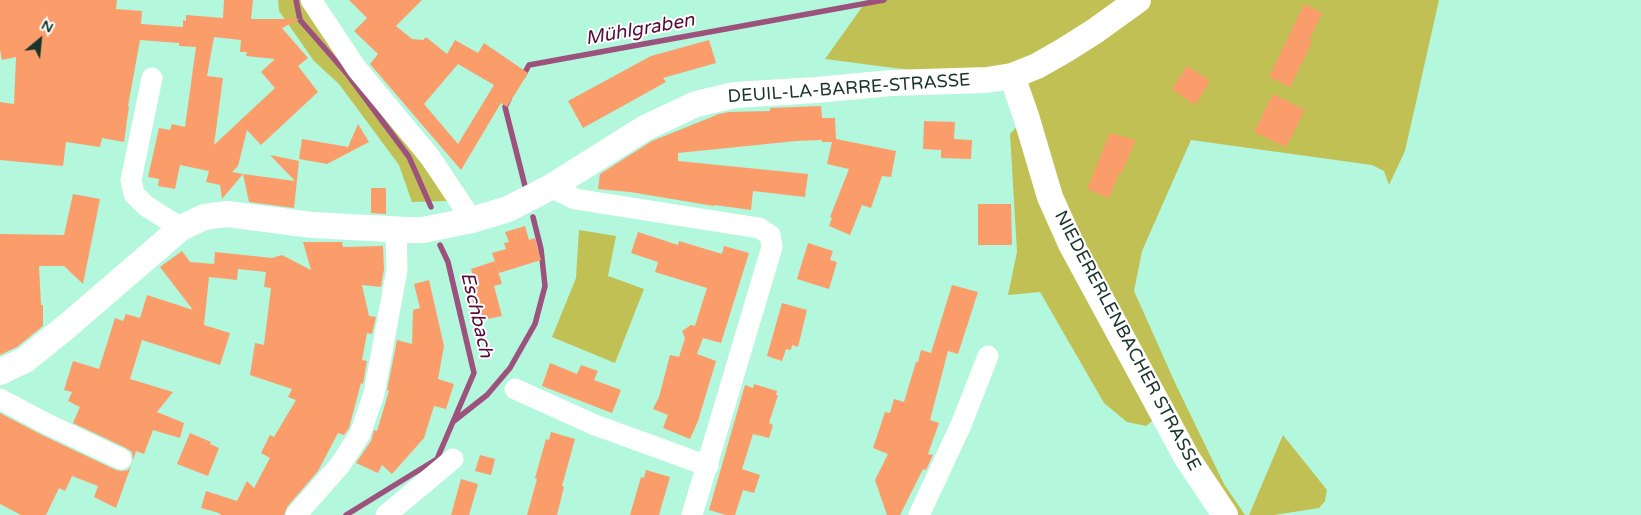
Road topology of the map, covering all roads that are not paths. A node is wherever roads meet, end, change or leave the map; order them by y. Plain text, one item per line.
1 (311, 0) edge
2 (1138, 0) edge
3 (1012, 76) junction
4 (152, 78) dead end
5 (551, 187) junction
6 (472, 220) junction
7 (182, 228) junction
8 (396, 230) junction
9 (988, 356) dead end
10 (0, 372) edge
11 (515, 389) dead end
12 (0, 399) edge
13 (122, 459) dead end
14 (453, 459) dead end
15 (708, 466) junction
16 (296, 515) edge
17 (386, 515) edge
18 (692, 515) edge
19 (919, 515) edge
20 (1225, 515) edge

1 - 6 street
2 - 3 street, DEUIL-LA-BARRE-STRASSE
3 - 5 street, DEUIL-LA-BARRE-STRASSE
3 - 20 street, NIEDERERLENBACHER STRASSE
4 - 7 street
5 - 6 street, DEUIL-LA-BARRE-STRASSE
5 - 15 street
6 - 8 street, DEUIL-LA-BARRE-STRASSE
7 - 8 street, DEUIL-LA-BARRE-STRASSE
7 - 10 street, DEUIL-LA-BARRE-STRASSE
8 - 16 street
9 - 19 street
11 - 15 street
12 - 13 street
14 - 17 street
15 - 18 street

